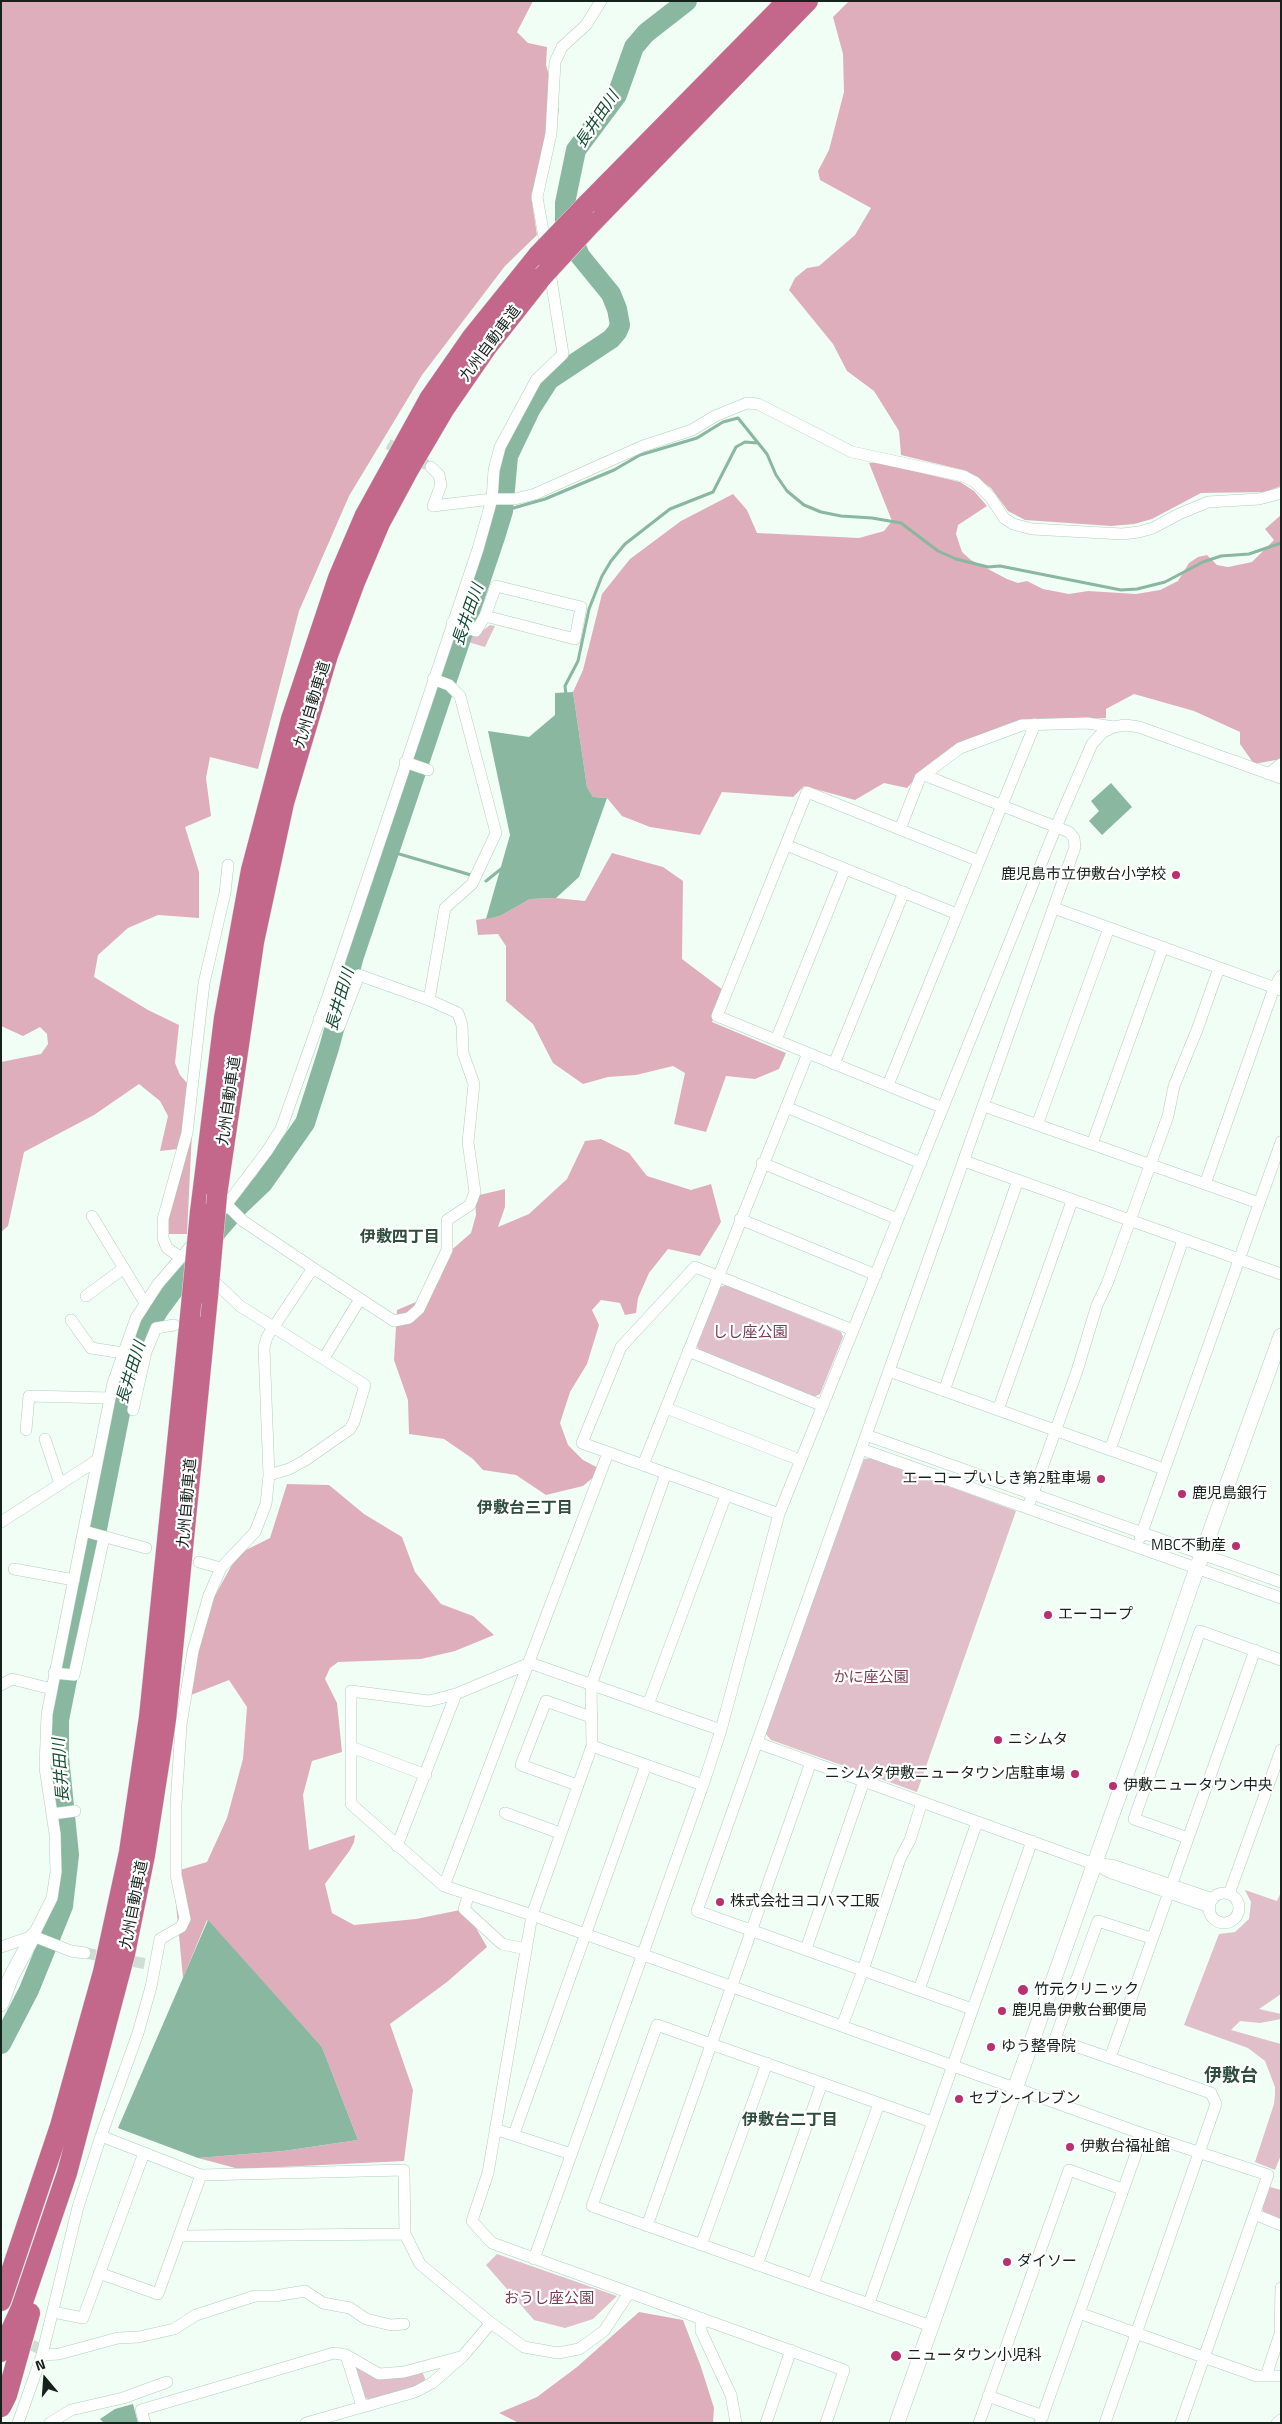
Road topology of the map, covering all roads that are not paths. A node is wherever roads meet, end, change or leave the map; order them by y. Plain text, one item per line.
1 (601, 1) edge
2 (787, 1) edge
3 (808, 1) edge
4 (431, 467) tunnel mouth
5 (1281, 493) edge
6 (492, 499) junction
7 (484, 616) junction
8 (459, 625) junction
9 (441, 682) junction
10 (1035, 724) junction
11 (1114, 727) junction
12 (405, 762) junction
13 (1281, 764) edge
14 (428, 770) dead end
15 (1268, 774) junction
16 (924, 775) junction
17 (1281, 778) edge
18 (1001, 804) junction
19 (1056, 827) junction
20 (900, 829) junction
21 (786, 845) junction
22 (979, 861) junction
23 (228, 865) dead end
24 (845, 869) junction
25 (904, 892) junction
26 (1054, 908) junction
27 (957, 914) junction
28 (1108, 928) junction
29 (1163, 947) junction
30 (1219, 968) junction
31 (1281, 976) edge
32 (1278, 989) edge
33 (429, 1000) junction
34 (319, 1019) junction
35 (776, 1040) junction
36 (808, 1053) junction
37 (834, 1064) junction
38 (888, 1085) junction
39 (984, 1106) junction
40 (786, 1108) junction
41 (943, 1108) junction
42 (1037, 1125) junction
43 (1281, 1142) edge
44 (1092, 1144) junction
45 (964, 1161) junction
46 (762, 1163) junction
47 (920, 1163) junction
48 (1149, 1165) junction
49 (1018, 1180) junction
50 (1205, 1184) junction
51 (1072, 1201) junction
52 (225, 1203) junction
53 (1259, 1204) junction
54 (92, 1216) dead end
55 (740, 1219) junction
56 (898, 1219) junction
57 (1130, 1221) junction
58 (1183, 1240) junction
59 (180, 1257) junction
60 (1238, 1259) junction
61 (124, 1268) junction
62 (313, 1268) junction
63 (1281, 1274) edge
64 (876, 1275) junction
65 (718, 1276) junction
66 (213, 1290) junction
67 (86, 1296) dead end
68 (360, 1299) junction
69 (145, 1304) junction
70 (136, 1318) junction
71 (71, 1320) dead end
72 (182, 1320) junction
73 (275, 1327) junction
74 (156, 1328) junction
75 (853, 1330) junction
76 (1281, 1336) edge
77 (688, 1351) junction
78 (123, 1353) junction
79 (324, 1358) junction
80 (889, 1371) junction
81 (944, 1390) junction
82 (110, 1398) junction
83 (823, 1406) junction
84 (666, 1408) junction
85 (132, 1410) dead end
86 (998, 1410) junction
87 (26, 1430) dead end
88 (1056, 1430) junction
89 (866, 1434) junction
90 (45, 1439) dead end
91 (861, 1449) junction
92 (1110, 1450) junction
93 (608, 1453) junction
94 (800, 1460) junction
95 (96, 1461) junction
96 (643, 1465) junction
97 (1164, 1469) junction
98 (666, 1474) junction
99 (269, 1475) junction
100 (60, 1484) junction
101 (1032, 1494) junction
102 (726, 1495) junction
103 (1028, 1507) junction
104 (779, 1514) junction
105 (2, 1519) edge
106 (84, 1532) junction
107 (1142, 1533) junction
108 (104, 1536) junction
109 (1136, 1547) junction
110 (146, 1548) dead end
111 (1202, 1554) junction
112 (199, 1562) dead end
113 (221, 1568) junction
114 (14, 1569) dead end
115 (1197, 1569) junction
116 (74, 1580) junction
117 (1281, 1582) edge
118 (1281, 1598) edge
119 (1255, 1650) junction
120 (1281, 1660) edge
121 (530, 1663) junction
122 (54, 1673) junction
123 (1, 1685) edge
124 (591, 1685) junction
125 (52, 1689) junction
126 (456, 1694) junction
127 (648, 1705) junction
128 (591, 1717) junction
129 (721, 1730) junction
130 (758, 1743) junction
131 (592, 1746) junction
132 (351, 1747) junction
133 (1281, 1750) edge
134 (810, 1762) junction
135 (646, 1765) junction
136 (426, 1775) junction
137 (864, 1781) junction
138 (577, 1785) junction
139 (703, 1785) junction
140 (922, 1802) junction
141 (75, 1811) dead end
142 (505, 1813) dead end
143 (52, 1814) junction
144 (977, 1822) junction
145 (560, 1833) junction
146 (1188, 1838) junction
147 (1032, 1841) junction
148 (397, 1846) junction
149 (1094, 1864) junction
150 (444, 1886) junction
151 (1168, 1889) junction
152 (469, 1894) junction
153 (1229, 1894) junction
154 (1211, 1903) junction
155 (532, 1915) junction
156 (751, 1930) junction
157 (585, 1935) junction
158 (35, 1937) junction
159 (1151, 1938) junction
160 (1, 1946) edge
161 (526, 1949) junction
162 (806, 1949) junction
163 (85, 1953) tunnel mouth
164 (642, 1954) junction
165 (864, 1970) junction
166 (732, 1987) junction
167 (919, 1990) junction
168 (1, 2004) edge
169 (972, 2009) junction
170 (842, 2026) junction
171 (712, 2044) junction
172 (1110, 2058) junction
173 (767, 2063) junction
174 (953, 2066) junction
175 (822, 2083) junction
176 (1015, 2087) junction
177 (879, 2104) junction
178 (932, 2122) junction
179 (495, 2129) junction
180 (514, 2134) junction
181 (1143, 2134) junction
182 (101, 2136) junction
183 (1200, 2152) junction
184 (144, 2153) junction
185 (571, 2154) junction
186 (67, 2173) junction
187 (201, 2175) junction
188 (1122, 2189) junction
189 (1254, 2214) junction
190 (1281, 2225) edge
191 (646, 2226) junction
192 (26, 2233) junction
193 (405, 2234) junction
194 (179, 2236) junction
195 (701, 2245) junction
196 (534, 2258) junction
197 (757, 2265) junction
198 (99, 2272) junction
199 (813, 2284) junction
200 (1, 2286) edge
201 (1281, 2288) edge
202 (629, 2293) junction
203 (1, 2301) edge
204 (868, 2303) junction
205 (53, 2312) junction
206 (1079, 2313) junction
207 (701, 2318) junction
208 (404, 2324) dead end
209 (491, 2324) junction
210 (931, 2326) junction
211 (1136, 2333) junction
212 (791, 2350) junction
213 (1, 2352) edge
214 (42, 2355) junction
215 (346, 2355) junction
216 (463, 2356) junction
217 (1205, 2357) junction
218 (1266, 2376) junction
219 (1281, 2376) edge
220 (167, 2382) dead end
221 (988, 2396) junction
222 (362, 2406) junction
223 (1, 2407) edge
224 (1041, 2419) edge
225 (1281, 2420) edge
226 (18, 2423) edge
227 (50, 2423) edge
228 (145, 2423) edge
229 (306, 2423) edge
230 (736, 2423) edge
231 (766, 2423) edge
232 (826, 2423) edge
233 (897, 2423) edge
234 (979, 2423) edge
235 (1104, 2423) edge
236 (1182, 2423) edge
237 (1277, 2423) edge

1 - 6 street
2 - 72 highway, 九州自動車道, bridge
3 - 52 highway, 九州自動車道, bridge
4 - 6 street
5 - 6 street
6 - 8 street
7 - 7 street
7 - 8 street
8 - 9 street
9 - 12 street
9 - 33 street
10 - 11 street
10 - 16 street
10 - 18 street
11 - 15 street
11 - 19 street
12 - 14 street
12 - 34 street
13 - 15 street
15 - 17 street
16 - 18 street
16 - 20 street
18 - 19 street
18 - 22 street
19 - 26 street
19 - 41 street
20 - 21 street
20 - 22 street
21 - 24 street
21 - 35 street
22 - 27 street
23 - 59 street
24 - 25 street
24 - 35 street
25 - 27 street
25 - 37 street
26 - 28 street
26 - 39 street
27 - 38 street
28 - 29 street
28 - 42 street
29 - 30 street
29 - 44 street
30 - 32 street
30 - 48 street
31 - 32 street
32 - 50 street
33 - 34 street
33 - 68 street
34 - 52 street
35 - 36 street
36 - 37 street
36 - 40 street
37 - 38 street
38 - 41 street
39 - 42 street
39 - 45 street
40 - 46 street
40 - 47 street
41 - 47 street
42 - 44 street
43 - 53 street
44 - 48 street
45 - 49 street
45 - 80 street
46 - 55 street
46 - 56 street
47 - 56 street
48 - 50 street
48 - 57 street
49 - 51 street
49 - 81 street
50 - 53 street
51 - 57 street
51 - 86 street
52 - 59 street
52 - 62 street
52 - 66 highway, 九州自動車道, bridge
53 - 60 street
54 - 61 street
55 - 64 street
55 - 65 street
56 - 64 street
57 - 58 street
57 - 88 street
58 - 60 street
58 - 92 street
59 - 69 street
60 - 63 street
60 - 97 street
61 - 67 street
61 - 69 street
62 - 68 street
62 - 73 street
64 - 75 street
65 - 75 street
65 - 77 street
65 - 93 street
66 - 73 street
66 - 186 highway, 九州自動車道
68 - 79 street
69 - 70 street
70 - 74 street
70 - 78 street
71 - 78 street
72 - 74 street
72 - 192 highway, 九州自動車道
73 - 79 street
73 - 99 street
74 - 85 street
75 - 83 street
76 - 111 street
77 - 83 street
77 - 84 street
78 - 82 street
79 - 99 street
80 - 81 street
80 - 89 street
81 - 86 street
82 - 87 street
82 - 95 street
83 - 94 street
84 - 94 street
84 - 96 street
86 - 88 street
88 - 92 street
88 - 101 street
89 - 91 street
89 - 101 street
90 - 100 street
91 - 103 street
91 - 130 street
92 - 97 street
93 - 96 street
93 - 121 street
94 - 104 street
95 - 100 street
95 - 106 street
96 - 98 street
97 - 107 street
98 - 102 street
98 - 124 street
99 - 113 street
100 - 105 street
101 - 103 street
101 - 107 street
102 - 104 street
102 - 127 street
103 - 109 street
104 - 129 street
106 - 108 street
106 - 116 street
107 - 109 street
107 - 111 street
108 - 110 street
108 - 122 street
109 - 115 street
111 - 115 street
111 - 117 street
112 - 113 street
113 - 182 street
114 - 116 street
115 - 118 street
115 - 149 street
116 - 122 street
119 - 120 street
119 - 146 street
119 - 146 street
121 - 124 street
121 - 126 street
121 - 150 street
122 - 125 street
123 - 125 street
124 - 127 street
124 - 128 street
125 - 143 street
126 - 132 street
126 - 136 street
127 - 129 street
128 - 131 street
128 - 138 street
129 - 139 street
130 - 134 street
130 - 156 street
131 - 135 street
131 - 138 street
132 - 136 street
132 - 148 street
133 - 153 street
134 - 137 street
134 - 156 street
135 - 139 street
135 - 157 street
136 - 148 street
137 - 140 street
137 - 162 street
138 - 145 street
139 - 164 street
140 - 144 street
140 - 165 street
141 - 143 street
142 - 145 street
143 - 158 street
144 - 147 street
144 - 167 street
145 - 155 street
146 - 151 street
147 - 149 street
147 - 169 street
148 - 150 street
149 - 151 street
149 - 176 street
150 - 152 street
151 - 154 street
151 - 159 street
152 - 155 street
152 - 161 street
153 - 154 street
153 - 154 street
155 - 157 street
155 - 161 street
156 - 162 street
156 - 166 street
157 - 164 street
157 - 180 street
158 - 160 street
158 - 163 street
158 - 168 street
159 - 172 street
159 - 172 street
161 - 179 street
162 - 165 street
164 - 166 street
164 - 185 street
165 - 167 street
165 - 170 street
166 - 170 street
166 - 171 street
167 - 169 street
169 - 174 street
170 - 174 street
171 - 173 street
171 - 191 street
171 - 191 street
172 - 183 street
173 - 175 street
173 - 195 street
174 - 176 street
174 - 178 street
175 - 177 street
175 - 197 street
176 - 181 street
176 - 210 street
177 - 178 street
177 - 199 street
178 - 204 street
179 - 180 street
179 - 196 street
180 - 185 street
181 - 183 street
181 - 188 street
182 - 184 street
182 - 205 street
183 - 189 street
183 - 211 street
184 - 187 street
184 - 198 street
185 - 196 street
186 - 213 highway, 九州自動車道
186 - 223 highway
187 - 193 street
187 - 194 street
188 - 206 street
188 - 221 street
189 - 190 street
189 - 217 street
191 - 195 street
192 - 200 highway
192 - 203 highway, 九州自動車道
193 - 194 street
193 - 209 street
194 - 198 street
195 - 197 street
196 - 202 street
197 - 199 street
198 - 205 street
199 - 204 street
201 - 218 street
202 - 207 street
202 - 209 street
204 - 210 street
205 - 214 street
206 - 211 street
206 - 224 street
207 - 212 street
207 - 230 street
208 - 214 street
209 - 216 street
210 - 233 street
211 - 217 street
211 - 235 street
212 - 231 street
212 - 232 street
214 - 226 street
215 - 216 street
215 - 222 street
215 - 228 street
216 - 222 street
217 - 218 street
217 - 236 street
218 - 219 street
220 - 227 street
221 - 224 street
221 - 234 street
222 - 229 street
225 - 237 street

